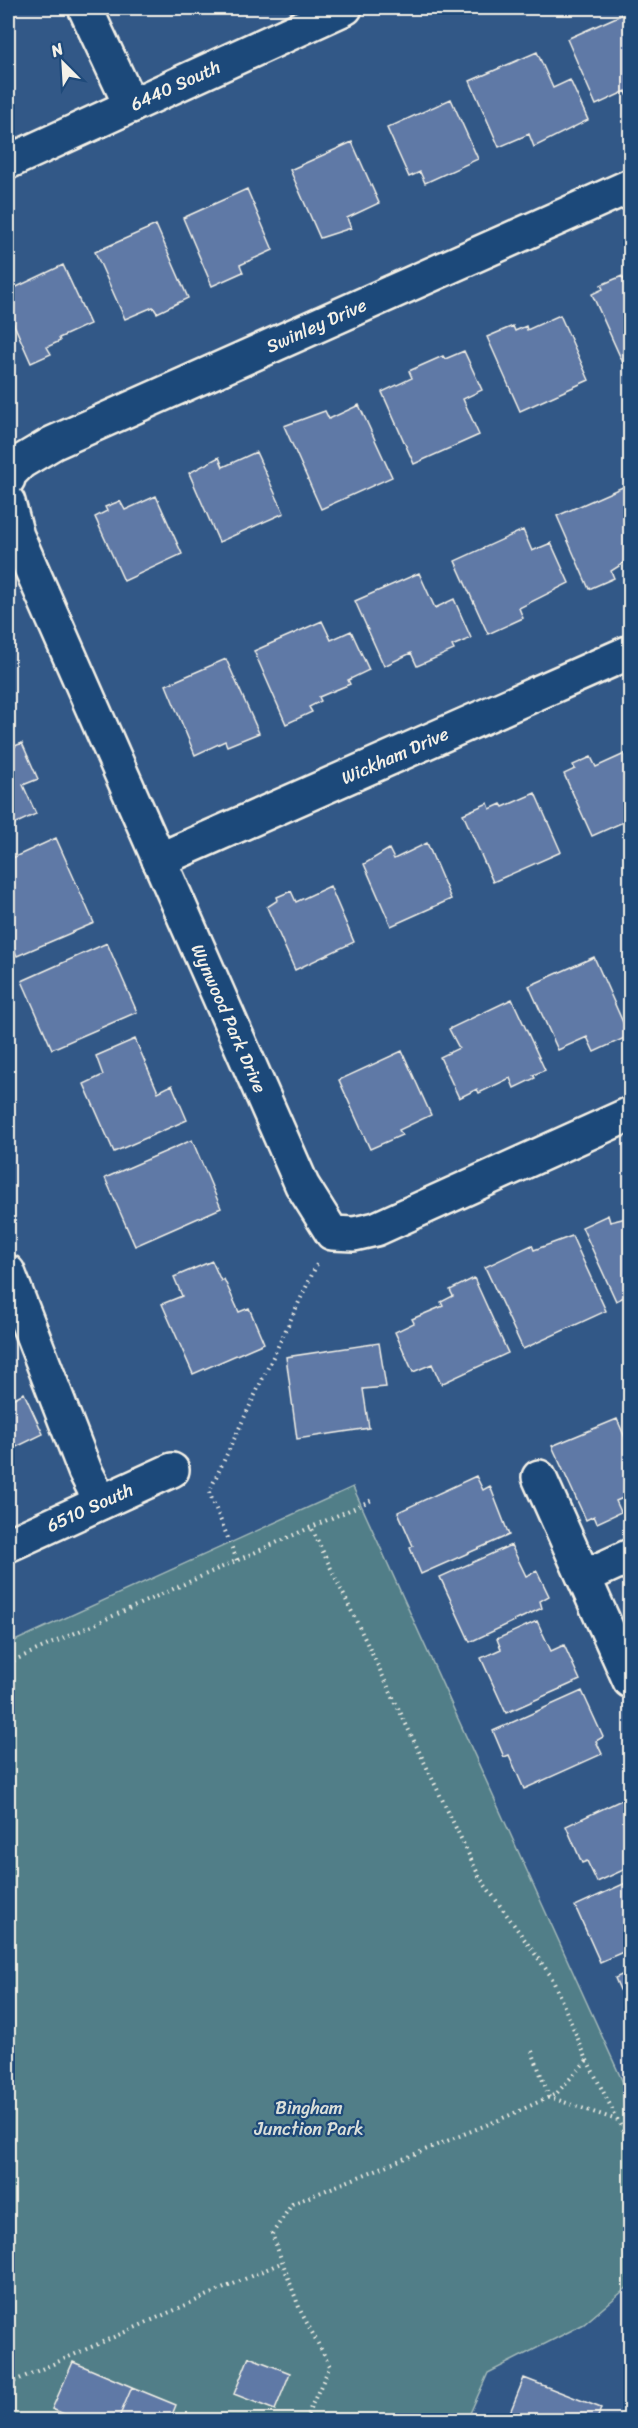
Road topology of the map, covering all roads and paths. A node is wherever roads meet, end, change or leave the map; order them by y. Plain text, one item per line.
1 (85, 8) edge
2 (345, 8) edge
3 (131, 106) junction
4 (8, 162) edge
5 (630, 186) edge
6 (8, 475) edge
7 (8, 479) edge
8 (8, 502) edge
9 (630, 652) edge
10 (159, 860) junction
11 (630, 1114) edge
12 (332, 1233) junction
13 (8, 1272) edge
14 (172, 1470) dead end
15 (539, 1477) dead end
16 (374, 1499) dead end
17 (101, 1502) junction
18 (311, 1527) junction
19 (8, 1545) edge
20 (630, 1556) edge
21 (237, 1560) junction
22 (584, 1577) junction
23 (8, 1663) edge
24 (630, 1681) edge
25 (531, 2051) dead end
26 (586, 2060) junction
27 (549, 2097) junction
28 (617, 2120) junction
29 (630, 2144) edge
30 (283, 2262) junction
31 (630, 2265) edge
32 (630, 2283) edge
33 (8, 2376) edge
34 (305, 2421) edge

1 - 3 street
2 - 3 street, 6440 South
3 - 4 street, 6440 South
5 - 6 street, Swinley Drive
6 - 7 street
8 - 10 street, Wynwood Park Drive
9 - 10 street, Wickham Drive
10 - 12 street, Wynwood Park Drive
11 - 12 street
12 - 21 path
13 - 17 street
14 - 17 street, 6510 South
15 - 22 street
16 - 18 path
17 - 19 street, 6510 South
18 - 21 path
18 - 26 path
20 - 22 street
21 - 23 path
22 - 24 street
25 - 27 path
26 - 27 path
26 - 28 path
27 - 28 path
27 - 30 path
28 - 29 path
30 - 33 path
30 - 34 path
31 - 32 path

